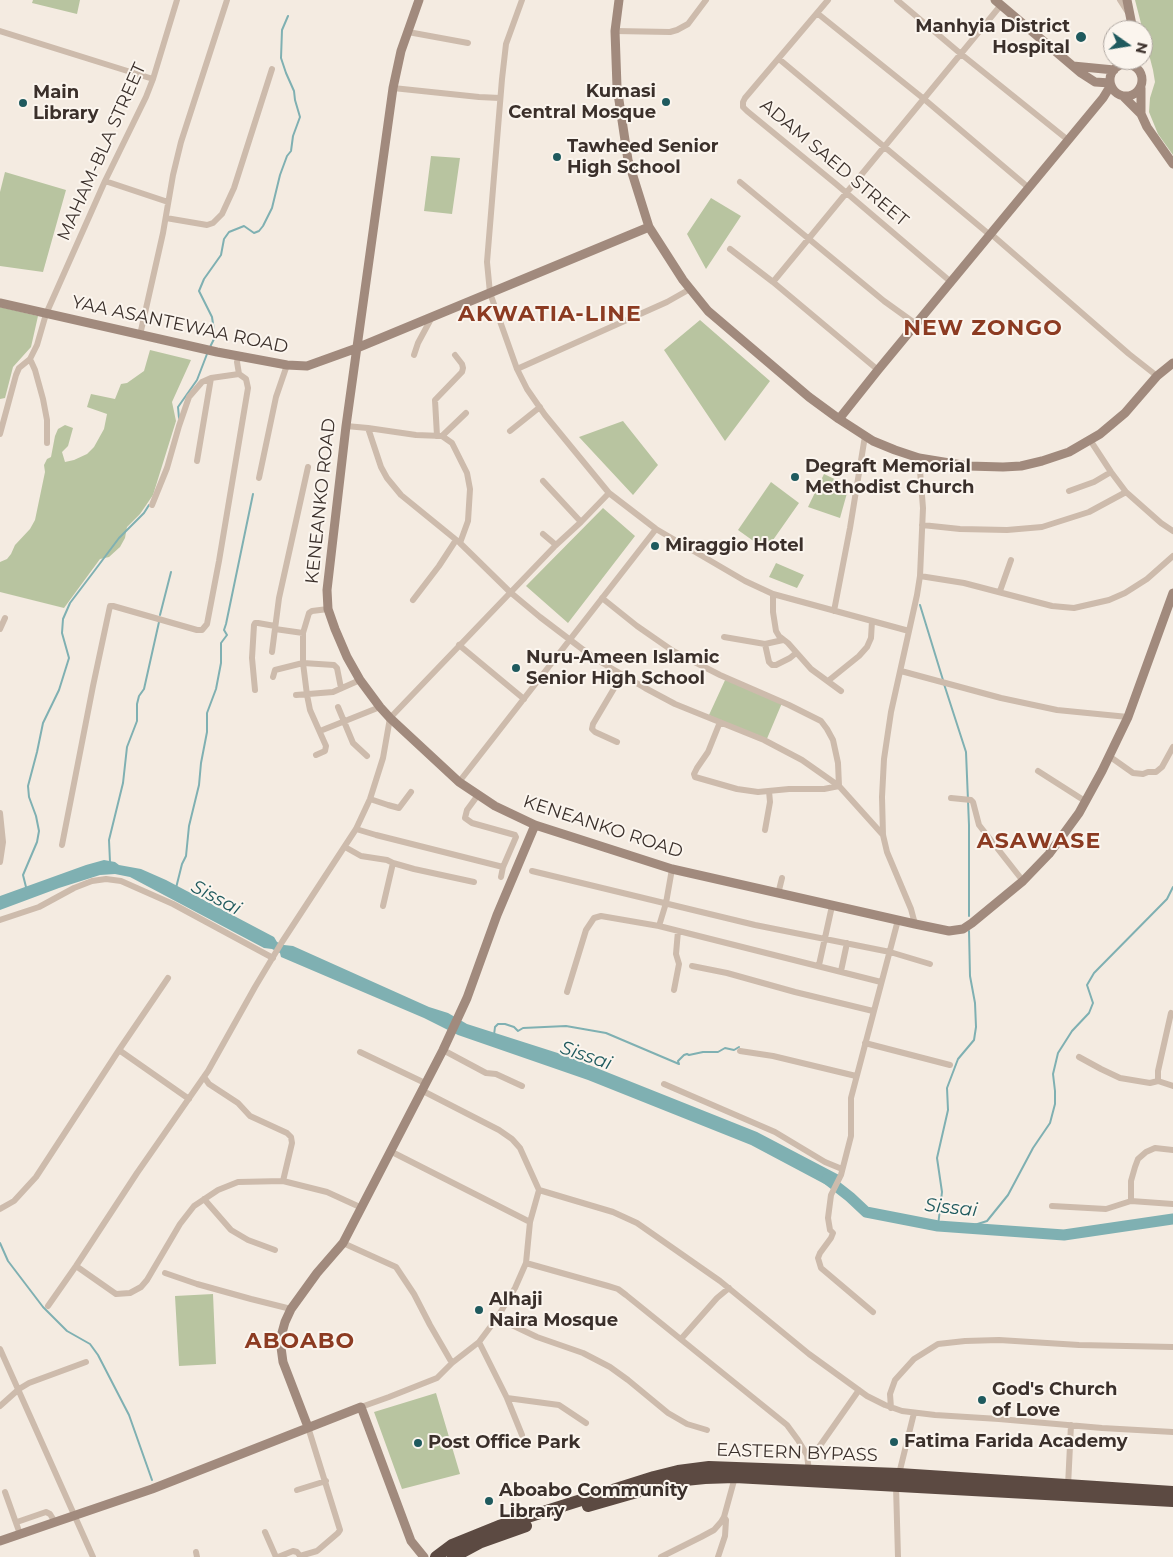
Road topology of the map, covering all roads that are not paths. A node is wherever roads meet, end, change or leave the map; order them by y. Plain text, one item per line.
1 (177, 0) edge
2 (227, 0) edge
3 (419, 0) edge
4 (522, 0) edge
5 (619, 0) edge
6 (706, 0) edge
7 (828, 0) edge
8 (897, 0) edge
9 (1120, 0) edge
10 (1127, 0) edge
11 (998, 3) edge
12 (817, 13) junction
13 (1130, 14) junction
14 (1131, 20) edge
15 (0, 31) edge
16 (615, 31) junction
17 (408, 32) junction
18 (468, 43) dead end
19 (961, 54) junction
20 (779, 59) junction
21 (1103, 65) edge
22 (1073, 66) junction
23 (272, 69) dead end
24 (1115, 70) edge
25 (1139, 70) edge
26 (1141, 70) edge
27 (153, 79) junction
28 (1110, 84) junction
29 (1142, 84) junction
30 (393, 88) junction
31 (1120, 95) junction
32 (500, 98) junction
33 (1103, 98) junction
34 (924, 99) junction
35 (1141, 114) junction
36 (1068, 140) junction
37 (884, 148) junction
38 (1173, 164) edge
39 (105, 181) junction
40 (740, 182) dead end
41 (1029, 188) junction
42 (846, 192) junction
43 (168, 202) junction
44 (166, 218) junction
45 (649, 228) junction
46 (990, 235) junction
47 (809, 239) junction
48 (730, 249) dead end
49 (773, 282) junction
50 (951, 282) junction
51 (690, 289) junction
52 (490, 293) junction
53 (0, 303) edge
54 (46, 314) junction
55 (432, 317) junction
56 (916, 324) junction
57 (140, 335) junction
58 (357, 348) junction
59 (414, 355) dead end
60 (455, 355) dead end
61 (239, 356) junction
62 (30, 359) junction
63 (1173, 363) edge
64 (287, 365) junction
65 (518, 369) junction
66 (878, 370) junction
67 (239, 374) junction
68 (1158, 376) junction
69 (212, 378) junction
70 (540, 407) junction
71 (466, 413) dead end
72 (839, 419) junction
73 (346, 426) junction
74 (368, 428) junction
75 (510, 431) dead end
76 (0, 434) edge
77 (440, 436) junction
78 (865, 436) junction
79 (1090, 440) junction
80 (47, 443) dead end
81 (919, 458) junction
82 (196, 461) dead end
83 (308, 467) dead end
84 (1110, 472) junction
85 (259, 478) dead end
86 (543, 481) dead end
87 (1069, 492) dead end
88 (1126, 492) junction
89 (609, 493) junction
90 (152, 505) dead end
91 (580, 522) junction
92 (922, 525) junction
93 (656, 529) junction
94 (1173, 531) edge
95 (542, 534) dead end
96 (458, 542) junction
97 (556, 545) junction
98 (1173, 556) edge
99 (1011, 560) dead end
100 (920, 576) junction
101 (1000, 591) junction
102 (510, 592) junction
103 (1173, 593) edge
104 (773, 594) junction
105 (602, 598) junction
106 (413, 600) dead end
107 (328, 609) junction
108 (834, 611) junction
109 (5, 618) dead end
110 (872, 621) junction
111 (275, 627) junction
112 (0, 629) edge
113 (908, 632) junction
114 (304, 633) junction
115 (724, 637) dead end
116 (570, 639) junction
117 (783, 640) junction
118 (765, 644) junction
119 (459, 645) junction
120 (272, 652) dead end
121 (796, 653) junction
122 (303, 663) junction
123 (901, 671) junction
124 (622, 675) junction
125 (273, 677) dead end
126 (360, 680) junction
127 (828, 681) junction
128 (342, 688) junction
129 (255, 690) dead end
130 (841, 691) dead end
131 (296, 695) dead end
132 (307, 695) junction
133 (524, 699) junction
134 (338, 707) dead end
135 (380, 707) junction
136 (1128, 717) junction
137 (390, 718) junction
138 (343, 721) junction
139 (720, 722) junction
140 (320, 731) junction
141 (617, 742) dead end
142 (1173, 746) edge
143 (316, 755) dead end
144 (366, 756) dead end
145 (1109, 756) junction
146 (1038, 771) dead end
147 (459, 782) junction
148 (839, 786) junction
149 (769, 791) junction
150 (411, 792) dead end
151 (478, 795) junction
152 (951, 798) dead end
153 (370, 799) junction
154 (1085, 801) junction
155 (0, 813) edge
156 (533, 828) junction
157 (356, 829) junction
158 (765, 830) dead end
159 (883, 834) junction
160 (516, 837) junction
161 (62, 845) dead end
162 (345, 847) junction
163 (0, 862) edge
164 (393, 863) junction
165 (503, 867) junction
166 (672, 869) junction
167 (532, 872) dead end
168 (501, 877) dead end
169 (782, 878) dead end
170 (1023, 881) junction
171 (474, 882) dead end
172 (778, 894) junction
173 (666, 904) junction
174 (383, 906) dead end
175 (832, 906) junction
176 (0, 920) edge
177 (898, 920) junction
178 (915, 924) junction
179 (659, 926) junction
180 (678, 931) junction
181 (824, 938) junction
182 (847, 943) junction
183 (890, 952) junction
184 (273, 957) junction
185 (930, 964) dead end
186 (818, 965) junction
187 (692, 966) dead end
188 (840, 972) junction
189 (168, 978) dead end
190 (881, 982) junction
191 (674, 990) dead end
192 (567, 992) dead end
193 (873, 1011) junction
194 (1173, 1014) edge
195 (865, 1042) junction
196 (119, 1050) junction
197 (443, 1050) junction
198 (740, 1051) dead end
199 (360, 1052) dead end
200 (1079, 1057) dead end
201 (950, 1065) dead end
202 (856, 1076) junction
203 (204, 1077) junction
204 (1158, 1080) junction
205 (664, 1084) dead end
206 (423, 1086) junction
207 (522, 1086) dead end
208 (1173, 1086) edge
209 (189, 1099) junction
210 (1173, 1150) edge
211 (390, 1151) junction
212 (842, 1172) junction
213 (282, 1181) junction
214 (539, 1190) junction
215 (204, 1199) junction
216 (1131, 1201) junction
217 (1173, 1204) edge
218 (1052, 1206) dead end
219 (0, 1208) edge
220 (362, 1208) junction
221 (530, 1222) junction
222 (342, 1243) junction
223 (275, 1250) dead end
224 (526, 1263) junction
225 (76, 1266) junction
226 (165, 1273) dead end
227 (729, 1288) junction
228 (48, 1306) dead end
229 (291, 1309) junction
230 (873, 1312) dead end
231 (497, 1318) junction
232 (681, 1339) junction
233 (479, 1342) junction
234 (1173, 1347) edge
235 (0, 1349) edge
236 (86, 1362) dead end
237 (452, 1363) junction
238 (19, 1389) junction
239 (859, 1390) junction
240 (507, 1398) junction
241 (0, 1406) edge
242 (888, 1406) junction
243 (361, 1407) junction
244 (914, 1413) junction
245 (586, 1422) dead end
246 (1072, 1425) junction
247 (308, 1427) junction
248 (707, 1430) dead end
249 (1173, 1432) edge
250 (522, 1435) dead end
251 (807, 1455) junction
252 (808, 1471) junction
253 (735, 1477) junction
254 (898, 1480) junction
255 (326, 1481) junction
256 (1068, 1486) junction
257 (298, 1490) dead end
258 (5, 1492) dead end
259 (1173, 1492) edge
260 (1173, 1501) edge
261 (74, 1515) junction
262 (724, 1517) junction
263 (17, 1522) junction
264 (55, 1522) junction
265 (265, 1532) dead end
266 (20, 1534) junction
267 (0, 1540) edge
268 (300, 1556) edge
269 (93, 1557) edge
270 (277, 1557) edge
271 (424, 1557) edge
272 (436, 1557) edge
273 (453, 1557) edge
274 (661, 1557) edge
275 (718, 1557) edge
276 (897, 1557) edge

1 - 27 street, MAHAM-BLA STREET
2 - 43 street
3 - 17 street, KENEANKO ROAD
4 - 32 street
5 - 16 street
6 - 16 street
7 - 12 street
8 - 19 street
9 - 13 street
10 - 13 street
11 - 19 street
11 - 22 street
12 - 20 street
12 - 34 street
13 - 14 street
15 - 27 street
16 - 45 street
17 - 18 street
17 - 30 street, KENEANKO ROAD
19 - 34 street
19 - 36 street
20 - 37 street
20 - 42 street, ADAM SAED STREET
21 - 22 street
22 - 28 street
23 - 44 street
24 - 28 street
25 - 29 street
26 - 29 street
27 - 39 street, MAHAM-BLA STREET
28 - 31 street
28 - 33 street
29 - 31 street
29 - 35 street
30 - 32 street
30 - 58 street, KENEANKO ROAD
31 - 33 street
31 - 35 street
32 - 52 street
33 - 36 street
34 - 37 street
34 - 41 street
35 - 38 street
36 - 41 street
37 - 42 street
37 - 46 street
39 - 43 street
39 - 54 street, MAHAM-BLA STREET
40 - 47 street
41 - 46 street
42 - 47 street
42 - 50 street, ADAM SAED STREET
43 - 44 street
44 - 57 street
45 - 51 street
45 - 52 street, YAA ASANTEWAA ROAD
46 - 50 street
46 - 68 street
47 - 49 street
47 - 56 street
48 - 49 street
49 - 66 street
50 - 56 street
51 - 65 street
51 - 72 street
52 - 55 street, YAA ASANTEWAA ROAD
52 - 65 street
53 - 54 street, YAA ASANTEWAA ROAD
54 - 57 street, YAA ASANTEWAA ROAD
54 - 62 street, MAHAM-BLA STREET
55 - 58 street, YAA ASANTEWAA ROAD
55 - 59 street
56 - 66 street
57 - 61 street, YAA ASANTEWAA ROAD
58 - 64 street, YAA ASANTEWAA ROAD
58 - 73 street, KENEANKO ROAD
60 - 77 street
61 - 64 street, YAA ASANTEWAA ROAD
61 - 67 street
62 - 76 street, MAHAM-BLA STREET
62 - 80 street
63 - 68 street
64 - 85 street
65 - 70 street
66 - 72 street
67 - 69 street
67 - 161 street
68 - 79 street
69 - 82 street
69 - 90 street
70 - 75 street
70 - 89 street
71 - 77 street
72 - 78 street
73 - 74 street
73 - 107 street, KENEANKO ROAD
74 - 77 street
74 - 96 street
77 - 96 street
78 - 81 street
78 - 108 street
79 - 81 street
79 - 84 street
81 - 92 street
83 - 111 street
84 - 87 street
84 - 88 street
86 - 91 street
88 - 92 street
88 - 94 street
89 - 91 street
89 - 93 street
91 - 97 street
92 - 100 street
93 - 104 street
93 - 105 street
95 - 97 street
96 - 102 street
96 - 106 street
97 - 102 street
98 - 101 street
99 - 101 street
100 - 101 street
100 - 113 street
102 - 116 street
102 - 119 street
103 - 136 street, KENEANKO ROAD
104 - 108 street
104 - 117 street
105 - 116 street
105 - 148 street
107 - 114 street
107 - 126 street, KENEANKO ROAD
108 - 110 street
109 - 112 street
110 - 113 street
110 - 127 street
111 - 114 street
111 - 120 street
111 - 129 street
113 - 123 street
114 - 122 street
115 - 118 street
116 - 124 street
116 - 133 street
117 - 118 street
117 - 121 street
118 - 121 street
119 - 133 street
119 - 137 street
121 - 127 street
122 - 125 street
122 - 128 street
122 - 132 street
123 - 136 street
123 - 159 street
124 - 139 street
124 - 141 street
126 - 128 street
126 - 135 street, KENEANKO ROAD
127 - 130 street
128 - 132 street
131 - 132 street
132 - 140 street
133 - 147 street
134 - 138 street
135 - 137 street, KENEANKO ROAD
135 - 138 street
136 - 145 street, KENEANKO ROAD
137 - 147 street, KENEANKO ROAD
137 - 153 street
138 - 140 street
138 - 144 street
139 - 148 street
139 - 149 street
140 - 143 street
142 - 145 street
145 - 154 street, KENEANKO ROAD
146 - 154 street
147 - 151 street, KENEANKO ROAD
148 - 149 street
148 - 159 street
149 - 158 street
150 - 153 street
151 - 156 street, KENEANKO ROAD
151 - 160 street
152 - 170 street
153 - 157 street
154 - 170 street, KENEANKO ROAD
155 - 163 street
156 - 160 street
156 - 166 street, KENEANKO ROAD
156 - 197 street
157 - 162 street
157 - 165 street
159 - 178 street
160 - 165 street
162 - 164 street
162 - 184 street
164 - 171 street
164 - 174 street
165 - 168 street
166 - 172 street, KENEANKO ROAD
166 - 173 street
167 - 173 street
169 - 172 street
170 - 178 street, KENEANKO ROAD
172 - 175 street, KENEANKO ROAD
173 - 179 street
173 - 181 street
175 - 177 street, KENEANKO ROAD
175 - 181 street
176 - 184 street
177 - 178 street, KENEANKO ROAD
177 - 183 street
179 - 180 street
179 - 192 street
180 - 186 street
180 - 191 street
181 - 182 street
181 - 186 street
182 - 183 street
182 - 188 street
183 - 185 street
183 - 190 street
184 - 203 street
186 - 188 street
187 - 193 street
188 - 190 street
189 - 196 street
190 - 193 street
193 - 195 street
194 - 204 street
195 - 201 street
195 - 202 street
196 - 209 street
196 - 219 street
197 - 206 street
197 - 207 street
198 - 202 street
199 - 206 street
200 - 204 street
202 - 212 street
203 - 209 street
203 - 213 street
204 - 208 street
205 - 212 street
206 - 211 street
206 - 214 street
209 - 225 street
210 - 216 street
211 - 220 street
211 - 221 street
212 - 230 street
213 - 215 street
213 - 220 street
214 - 221 street
214 - 227 street
215 - 223 street
215 - 225 street
216 - 217 street
216 - 218 street
220 - 222 street
221 - 224 street
222 - 229 street
222 - 237 street
224 - 231 street
224 - 232 street
225 - 228 street
226 - 229 street
227 - 232 street
227 - 239 street
229 - 247 street
231 - 233 street
231 - 248 street
232 - 251 street
233 - 237 street
233 - 240 street
234 - 242 street
235 - 238 street
236 - 238 street
237 - 243 street
238 - 241 street
238 - 261 street
239 - 242 street
239 - 251 street
240 - 245 street
240 - 250 street
242 - 244 street
243 - 247 street
243 - 271 street
244 - 246 street
244 - 254 street
246 - 249 street
246 - 256 street
247 - 255 street
247 - 261 street
251 - 252 street
252 - 254 highway, EASTERN BYPASS
252 - 272 highway, EASTERN BYPASS
253 - 254 highway, EASTERN BYPASS
253 - 262 street
253 - 273 highway, EASTERN BYPASS
254 - 256 highway, EASTERN BYPASS
254 - 260 highway, EASTERN BYPASS
254 - 276 street
255 - 257 street
255 - 268 street
256 - 259 highway, EASTERN BYPASS
258 - 263 street
261 - 264 street
261 - 269 street
262 - 274 street
262 - 275 street
263 - 264 street
263 - 266 street
264 - 266 street
265 - 270 street
266 - 267 street
268 - 270 street

